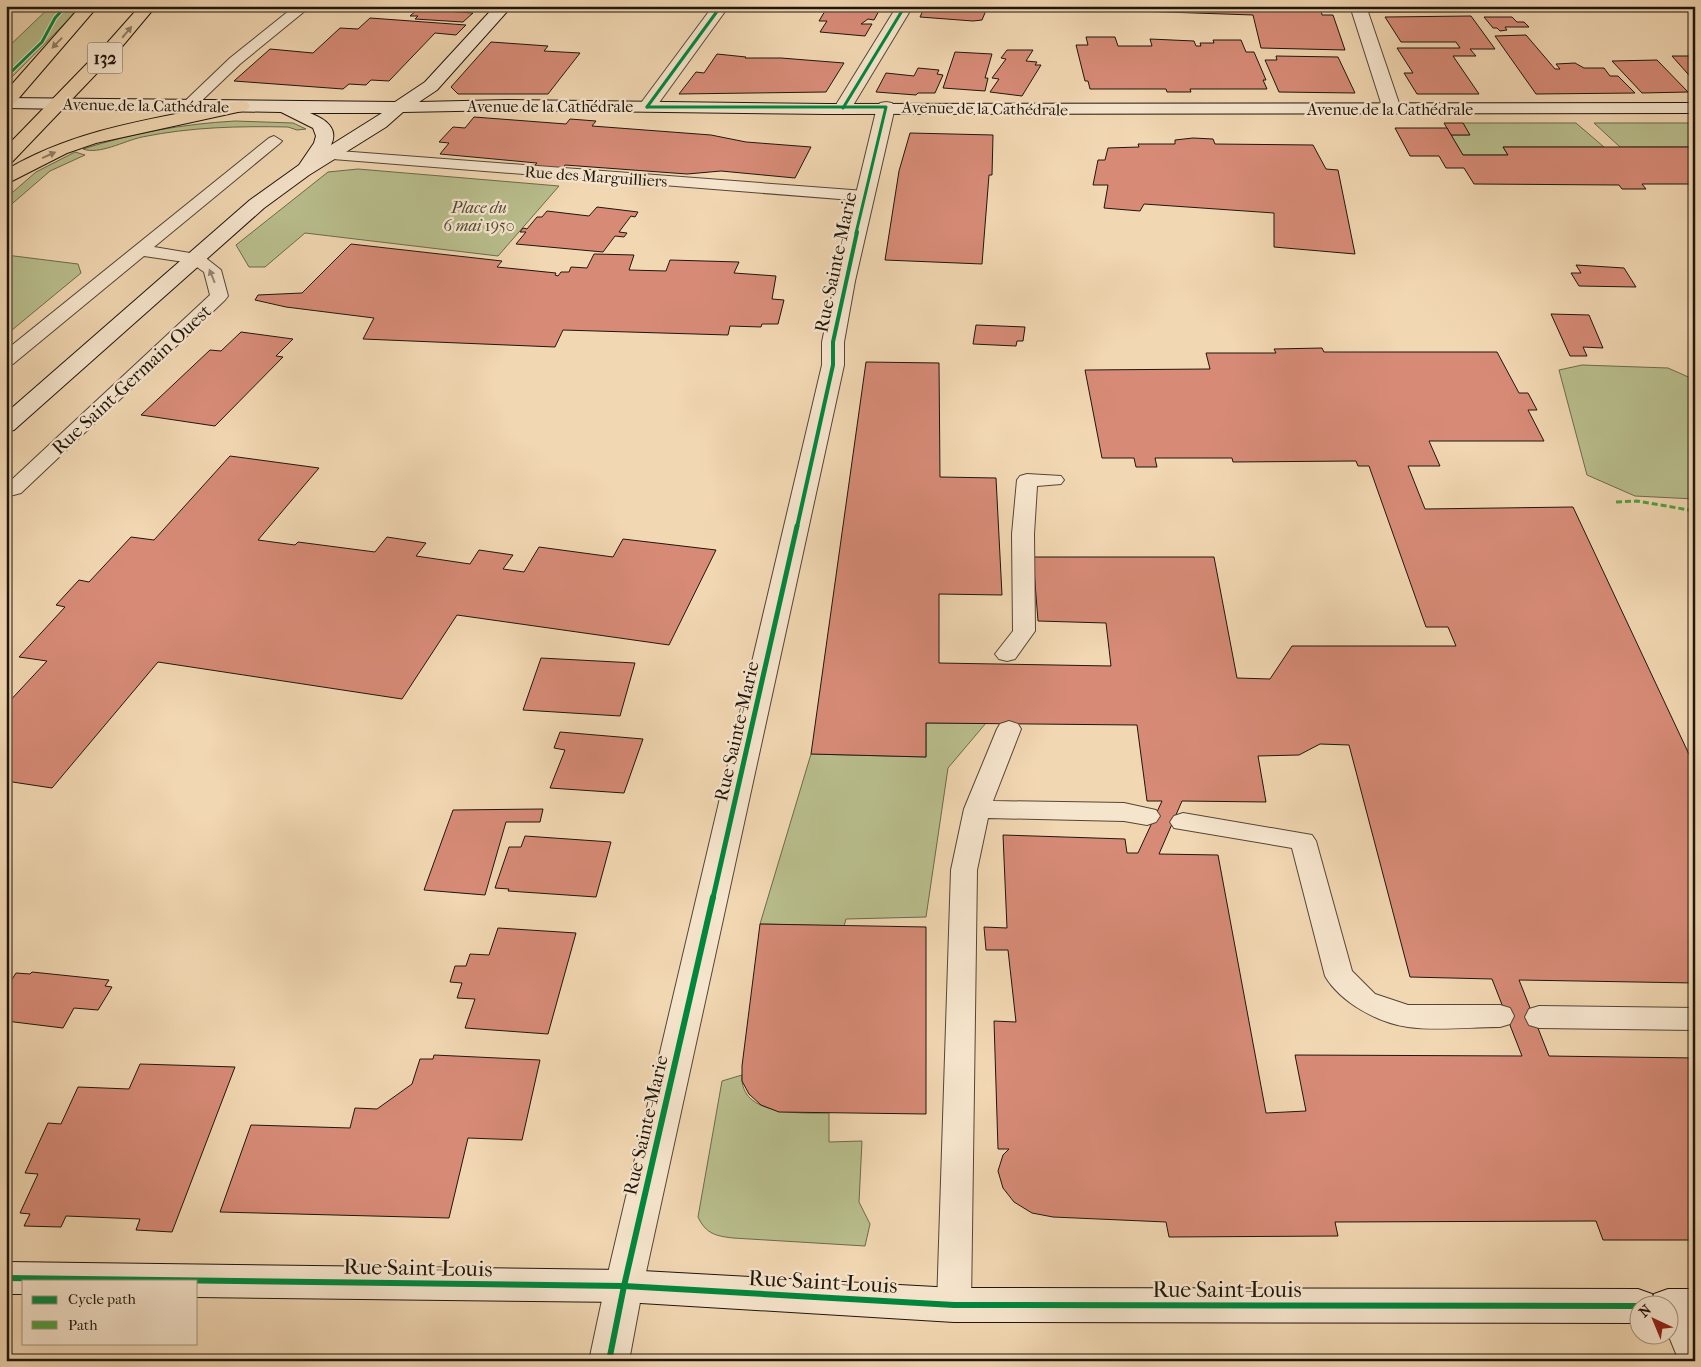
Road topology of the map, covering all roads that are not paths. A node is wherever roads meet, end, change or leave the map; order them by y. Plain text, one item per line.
1 (90, 6) edge
2 (148, 6) edge
3 (304, 6) edge
4 (504, 6) edge
5 (721, 6) edge
6 (904, 6) edge
7 (1516, 6) edge
8 (1359, 7) edge
9 (6, 102) edge
10 (55, 103) junction
11 (189, 105) junction
12 (241, 106) junction
13 (277, 107) junction
14 (399, 107) junction
15 (648, 107) junction
16 (886, 107) junction
17 (843, 108) junction
18 (1695, 108) edge
19 (1392, 109) junction
20 (274, 141) dead end
21 (326, 156) junction
22 (6, 158) edge
23 (302, 171) junction
24 (6, 178) edge
25 (865, 196) junction
26 (139, 250) junction
27 (196, 259) junction
28 (6, 360) edge
29 (6, 425) edge
30 (1054, 480) dead end
31 (6, 491) edge
32 (1007, 654) dead end
33 (1009, 730) dead end
34 (976, 809) junction
35 (1147, 816) dead end
36 (1183, 822) dead end
37 (1500, 1016) dead end
38 (1538, 1017) dead end
39 (1695, 1019) edge
40 (6, 1278) edge
41 (160, 1280) edge
42 (198, 1280) edge
43 (624, 1286) junction
44 (954, 1305) junction
45 (1628, 1306) edge
46 (1678, 1324) edge
47 (1695, 1359) edge
48 (609, 1361) edge

1 -> 9 main road, 132
10 -> 2 main road, 132
3 - 11 lane
4 - 14 street
5 - 15 street
6 - 17 street
7 - 8 street
8 - 19 street
9 - 10 street, Avenue de la Cathédrale
10 - 11 street, Avenue de la Cathédrale
10 - 22 main road, 132
11 - 12 street, Avenue de la Cathédrale
12 - 13 street, Avenue de la Cathédrale
24 -> 12 main road
13 - 14 street, Avenue de la Cathédrale
13 - 23 street
14 - 15 street, Avenue de la Cathédrale
14 - 21 street
15 - 17 street, Avenue de la Cathédrale
16 - 17 street, Avenue de la Cathédrale
16 - 19 street, Avenue de la Cathédrale
16 - 25 street, Rue Sainte-Marie
18 - 19 street, Avenue de la Cathédrale
20 - 26 lane
21 - 23 street
21 - 25 lane, Rue des Marguilliers
23 - 27 street
25 - 43 street, Rue Sainte-Marie
26 - 27 lane
26 - 28 lane
27 - 29 street
31 -> 27 lane, Rue Saint-Germain Ouest
30 - 32 lane
33 - 34 lane
34 - 35 lane
34 - 44 lane
36 - 37 lane
38 - 39 lane
40 - 41 street, Rue Saint-Louis
42 - 43 street, Rue Saint-Louis
43 - 44 street, Rue Saint-Louis
43 - 48 street, Rue Sainte-Marie
44 - 45 street, Rue Saint-Louis
46 - 47 lane

